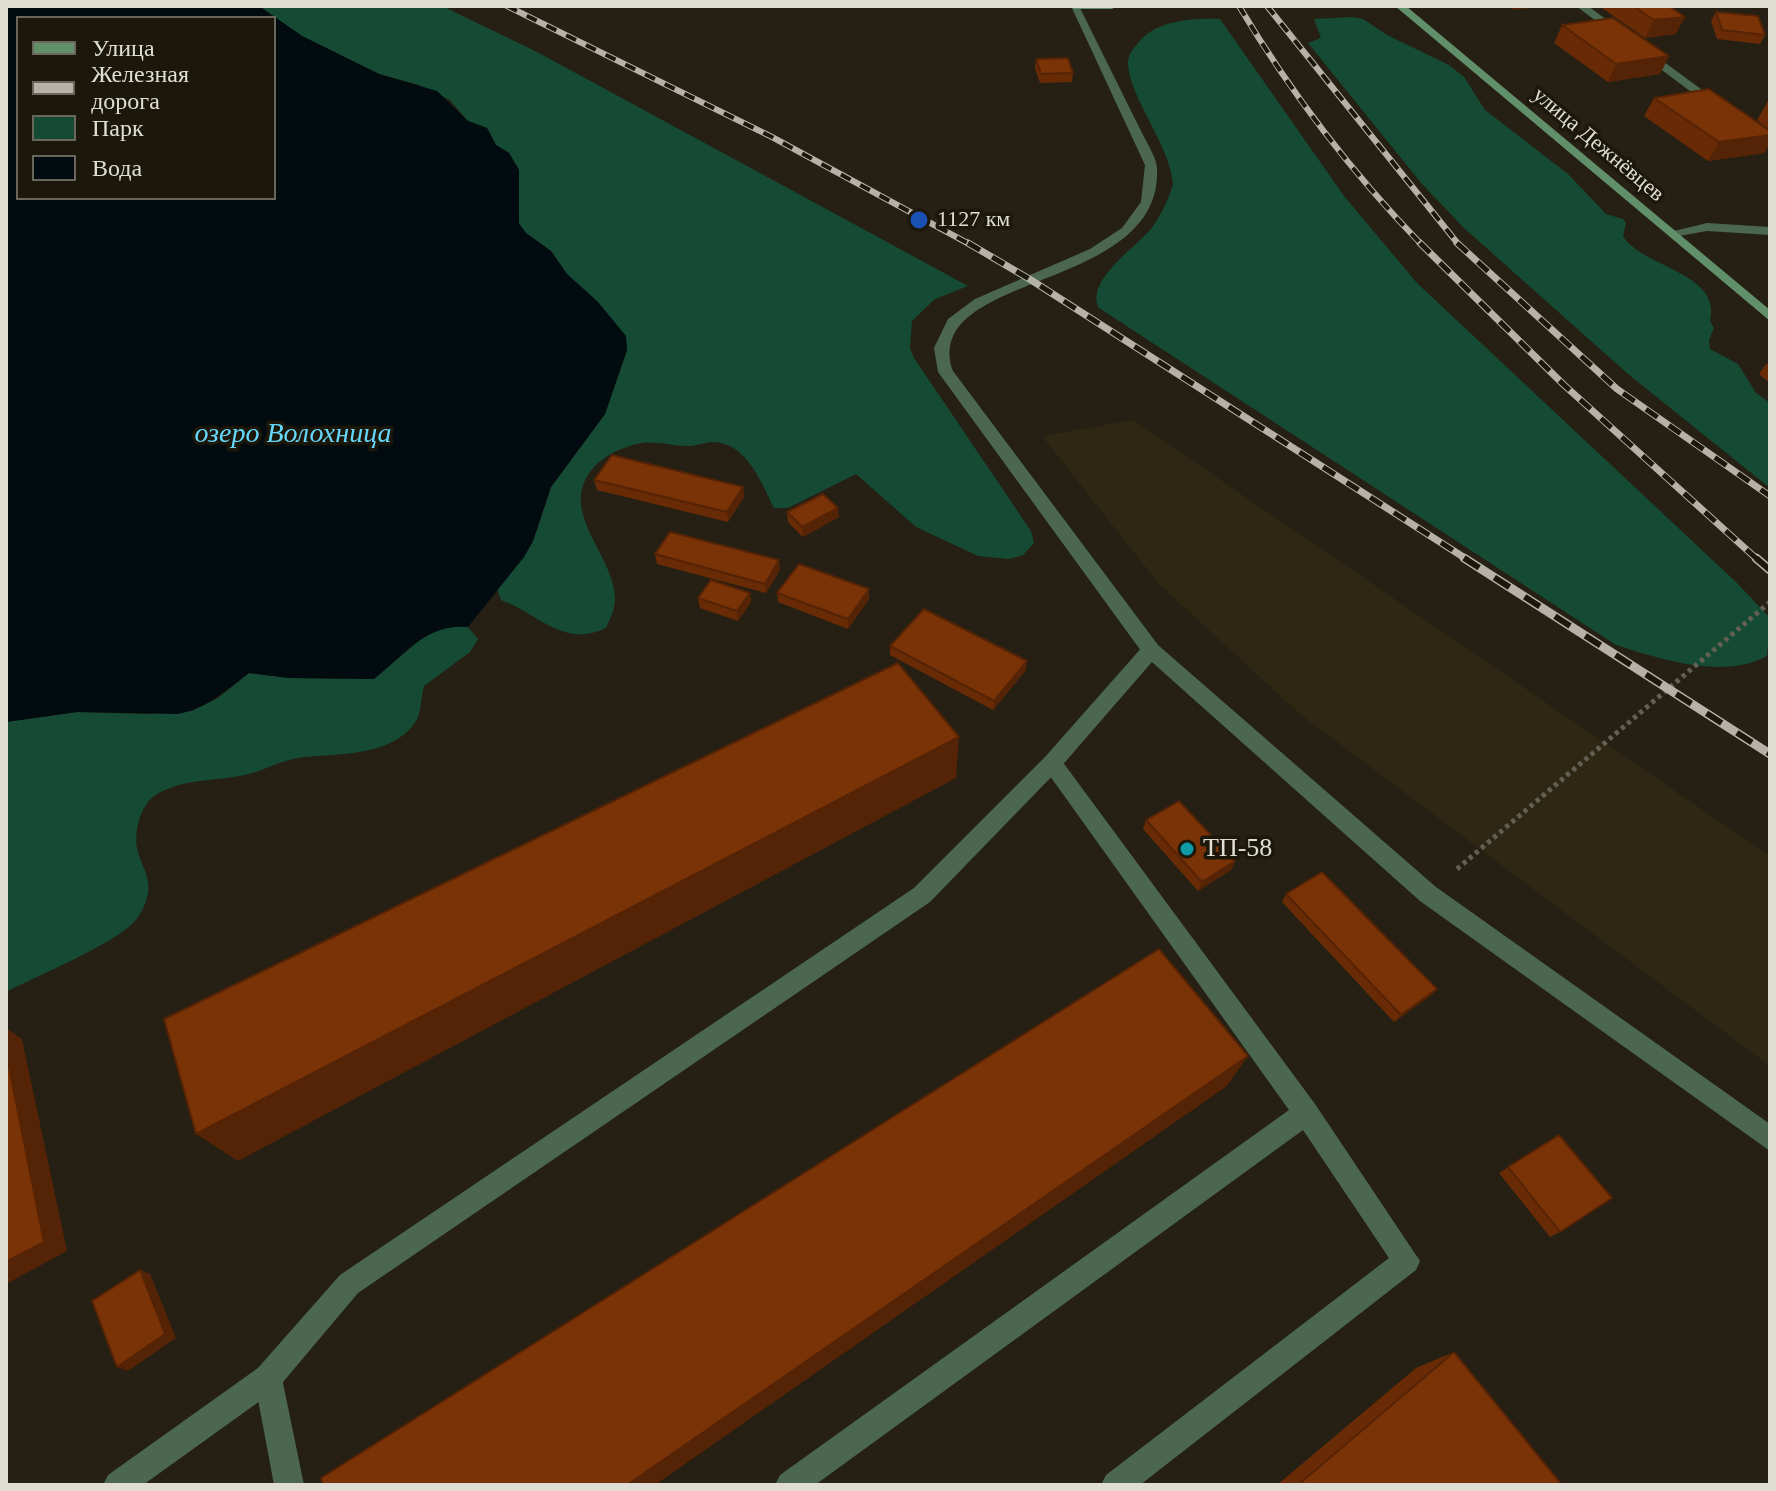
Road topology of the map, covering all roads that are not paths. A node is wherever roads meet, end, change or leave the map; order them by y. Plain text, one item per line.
1 (1112, 6) edge
2 (1400, 6) edge
3 (1581, 6) edge
4 (1075, 7) edge
5 (1732, 116) edge
6 (1770, 231) edge
7 (1673, 233) junction
8 (1770, 317) edge
9 (1151, 650) junction
10 (1052, 763) junction
11 (1306, 1113) junction
12 (1770, 1139) edge
13 (268, 1378) junction
14 (118, 1485) edge
15 (289, 1485) edge
16 (790, 1485) edge
17 (1116, 1485) edge

1 - 4 main road
2 - 7 main road, улица Дежнёвцев
3 - 5 street
4 - 9 street
6 - 7 street
7 - 8 main road, улица Дежнёвцев
9 - 10 street
9 - 12 street
10 - 11 street
10 - 13 street
11 - 16 street
11 - 17 street
13 - 14 street
13 - 15 street

